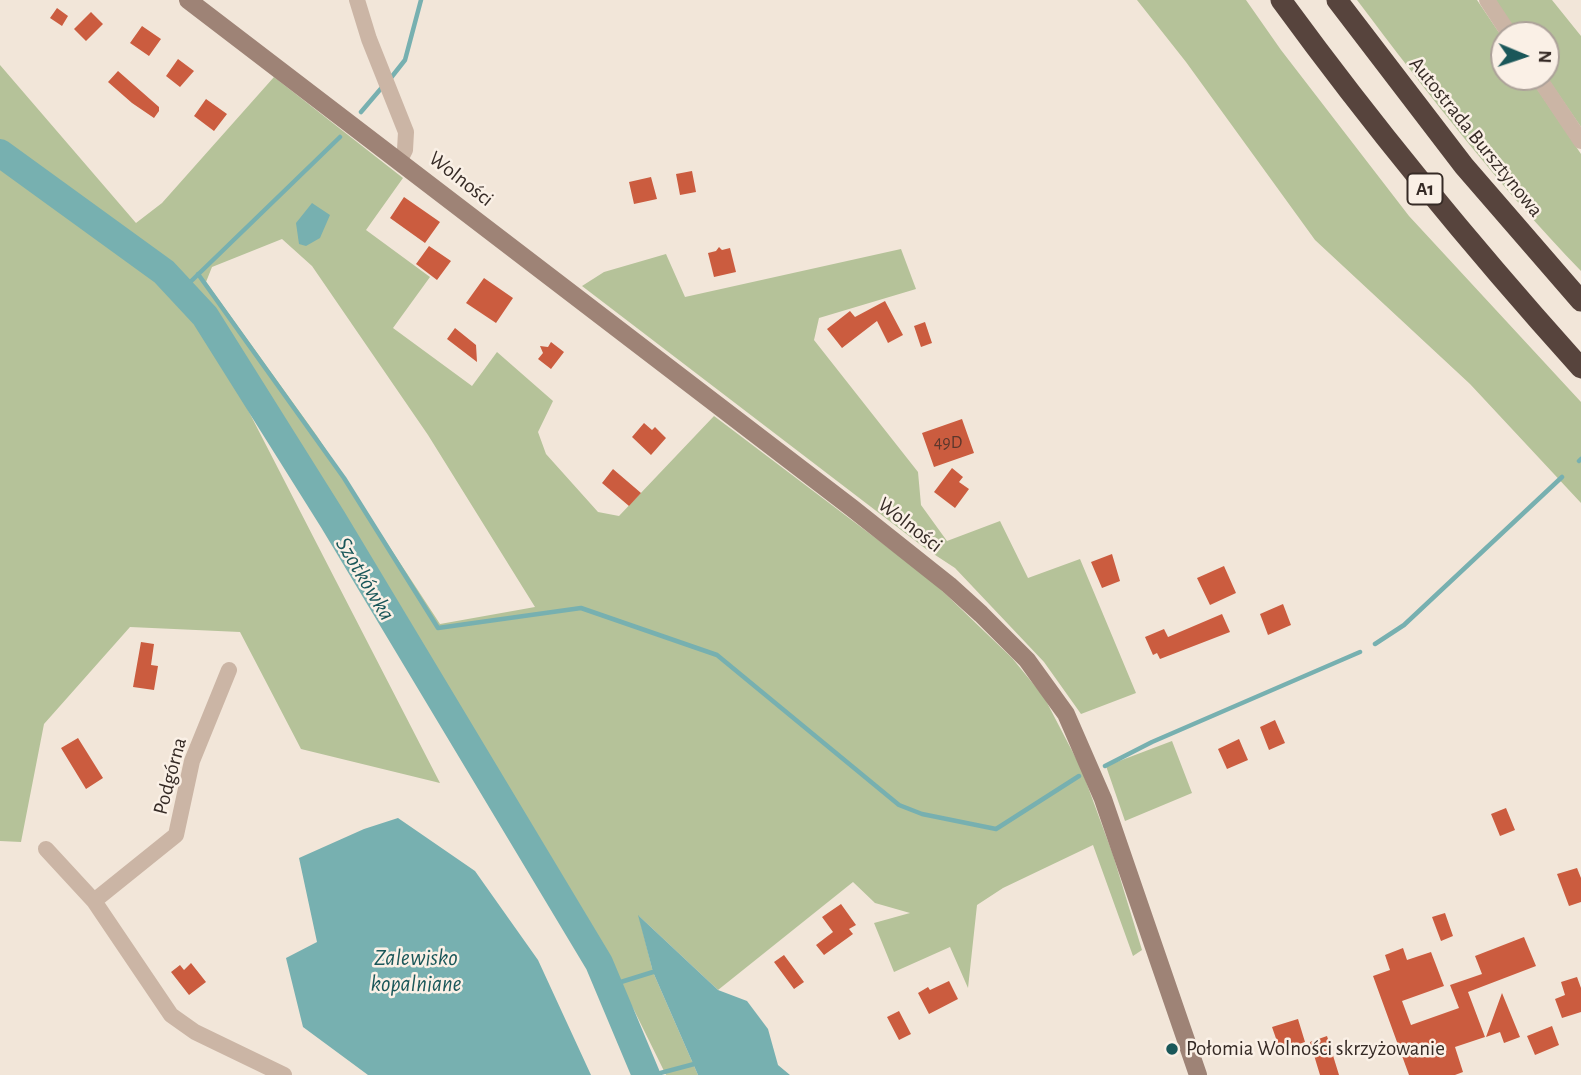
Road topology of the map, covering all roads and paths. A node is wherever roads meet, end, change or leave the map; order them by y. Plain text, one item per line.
1 (188, 0) edge
2 (357, 0) edge
3 (1281, 0) edge
4 (1337, 0) edge
5 (1487, 0) edge
6 (1501, 21) edge
7 (1547, 91) edge
8 (1581, 141) edge
9 (404, 149) junction
10 (1581, 300) edge
11 (1581, 368) edge
12 (229, 670) dead end
13 (46, 849) dead end
14 (94, 901) junction
15 (284, 1075) edge
16 (1198, 1075) edge

1 - 9 main road, Wolności
2 - 9 street, Wolności
3 - 11 highway, A1
4 - 10 highway, Autostrada Bursztynowa / A1
5 - 6 street
7 - 8 street
9 - 16 main road, Wolności
12 - 14 street, Podgórna
13 - 14 street
14 - 15 street

